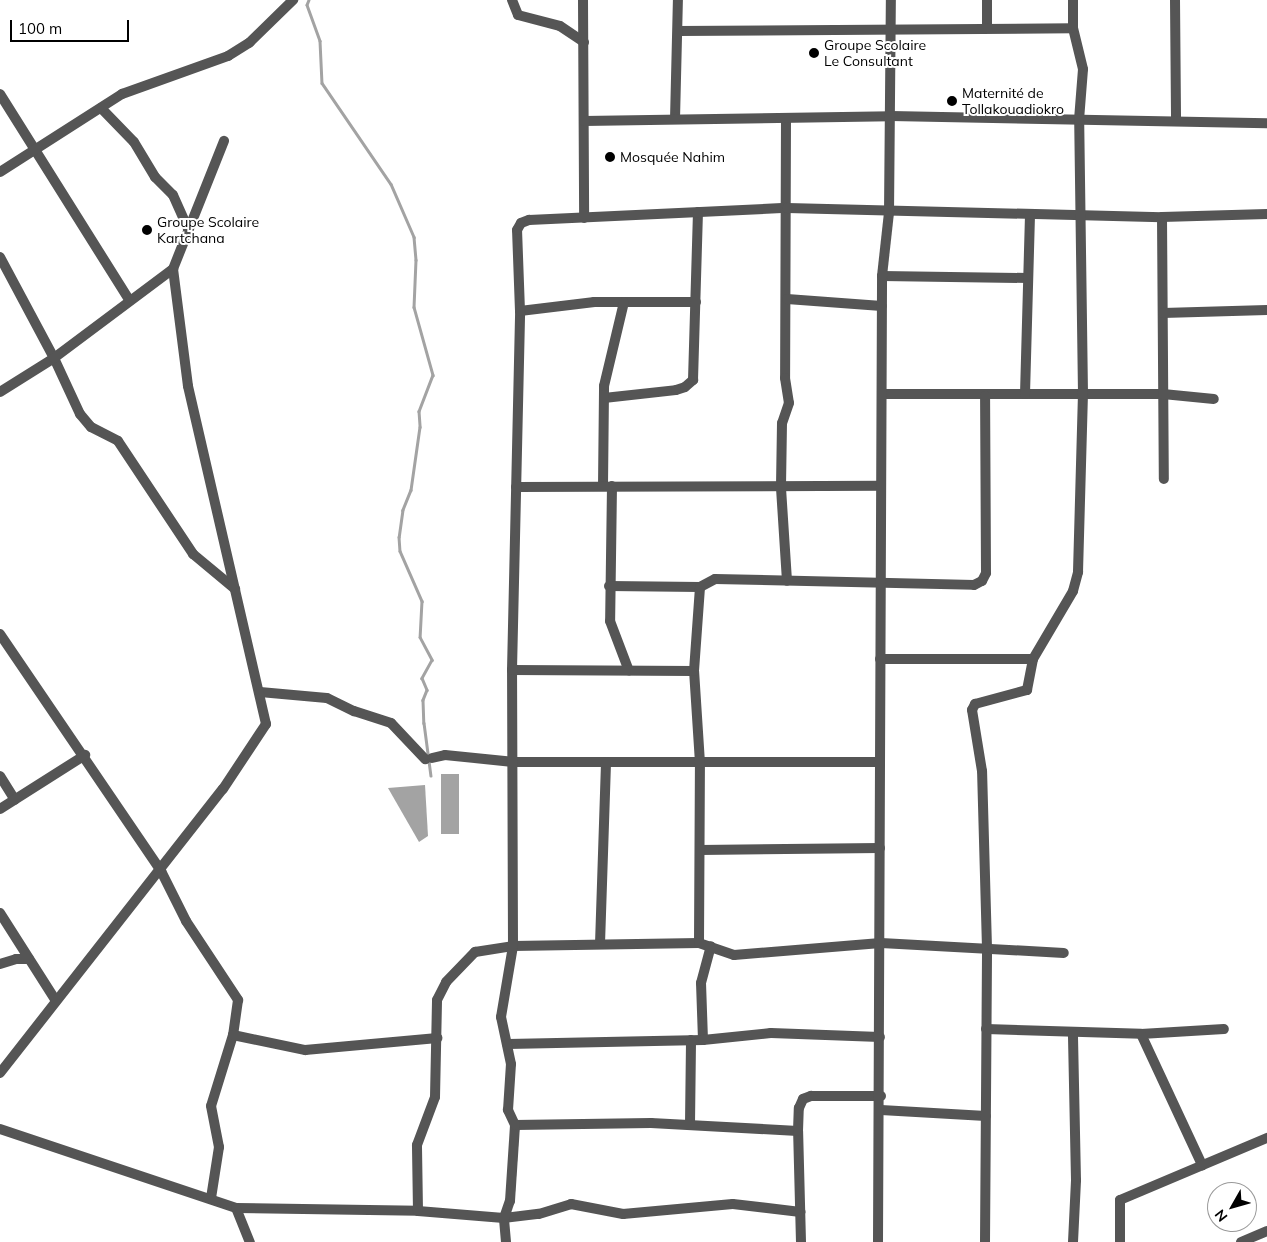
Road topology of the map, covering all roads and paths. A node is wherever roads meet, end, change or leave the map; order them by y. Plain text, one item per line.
1 (293, 0) edge
2 (512, 0) edge
3 (584, 0) edge
4 (678, 0) edge
5 (891, 0) edge
6 (988, 0) edge
7 (1073, 0) edge
8 (1175, 0) edge
9 (987, 27) junction
10 (1073, 28) junction
11 (678, 31) junction
12 (891, 31) junction
13 (584, 42) junction
14 (0, 94) edge
15 (101, 108) junction
16 (891, 116) junction
17 (786, 118) junction
18 (675, 119) junction
19 (584, 120) junction
20 (1080, 120) junction
21 (1176, 121) junction
22 (1267, 123) edge
23 (224, 141) dead end
24 (36, 149) junction
25 (0, 172) edge
26 (787, 208) junction
27 (698, 212) junction
28 (889, 213) junction
29 (1030, 214) junction
30 (1267, 214) edge
31 (1079, 216) junction
32 (1162, 217) junction
33 (584, 218) junction
34 (188, 229) junction
35 (0, 257) edge
36 (172, 269) junction
37 (882, 276) junction
38 (1028, 278) junction
39 (787, 299) junction
40 (130, 301) junction
41 (624, 302) junction
42 (696, 302) junction
43 (882, 306) junction
44 (1267, 310) edge
45 (520, 311) junction
46 (1163, 313) junction
47 (54, 358) junction
48 (0, 392) edge
49 (884, 394) junction
50 (1025, 394) junction
51 (1082, 394) junction
52 (1163, 394) junction
53 (985, 396) junction
54 (604, 398) junction
55 (1214, 399) dead end
56 (1164, 479) dead end
57 (608, 486) junction
58 (881, 486) junction
59 (516, 487) junction
60 (781, 488) junction
61 (787, 581) junction
62 (880, 581) junction
63 (609, 586) junction
64 (700, 587) junction
65 (235, 589) junction
66 (0, 634) edge
67 (880, 659) junction
68 (1034, 659) junction
69 (512, 670) junction
70 (694, 671) junction
71 (628, 672) junction
72 (260, 692) junction
73 (85, 755) junction
74 (514, 762) junction
75 (606, 762) junction
76 (880, 762) junction
77 (700, 763) junction
78 (0, 776) edge
79 (15, 800) junction
80 (0, 810) edge
81 (880, 848) junction
82 (700, 850) junction
83 (161, 871) junction
84 (0, 913) edge
85 (699, 943) junction
86 (880, 943) junction
87 (600, 944) junction
88 (513, 946) junction
89 (711, 946) junction
90 (987, 948) junction
91 (1064, 953) dead end
92 (29, 959) junction
93 (0, 964) edge
94 (56, 1001) junction
95 (986, 1029) junction
96 (1224, 1029) dead end
97 (1073, 1034) junction
98 (1141, 1034) junction
99 (233, 1035) junction
100 (880, 1037) junction
101 (437, 1038) junction
102 (691, 1040) junction
103 (703, 1040) junction
104 (507, 1044) junction
105 (0, 1073) edge
106 (881, 1096) junction
107 (881, 1110) junction
108 (986, 1116) junction
109 (690, 1124) junction
110 (515, 1125) junction
111 (0, 1129) edge
112 (798, 1131) junction
113 (1267, 1138) edge
114 (1202, 1165) junction
115 (211, 1198) junction
116 (236, 1208) junction
117 (418, 1211) junction
118 (801, 1212) junction
119 (504, 1218) junction
120 (1267, 1232) edge
121 (250, 1242) edge
122 (506, 1242) edge
123 (801, 1242) edge
124 (878, 1242) edge
125 (985, 1242) edge
126 (1073, 1242) edge
127 (1120, 1242) edge
128 (1241, 1242) edge

1 - 15 street
2 - 13 street
3 - 13 street
4 - 11 street
5 - 12 street
6 - 9 street
7 - 10 street
8 - 21 street
9 - 10 street
9 - 12 street
10 - 20 street
11 - 12 street
11 - 18 street
12 - 16 street
13 - 19 street
14 - 24 street
15 - 24 street
15 - 34 street
16 - 17 street
16 - 20 street
16 - 28 street
17 - 18 street
17 - 26 street
18 - 19 street
19 - 33 street
20 - 21 street
20 - 31 street
21 - 22 street
23 - 34 street
24 - 25 street
24 - 40 street
26 - 27 street
26 - 28 street
26 - 39 street
27 - 33 street
27 - 42 street
28 - 29 street
28 - 37 street
29 - 31 street
29 - 38 street
30 - 32 street
31 - 32 street
31 - 51 street
32 - 46 street
33 - 45 street
34 - 36 street
35 - 47 street
36 - 40 street
36 - 65 street
37 - 38 street
37 - 43 street
38 - 50 street
39 - 43 street
39 - 60 street
40 - 47 street
41 - 42 street
41 - 45 street
41 - 54 street
42 - 54 street
43 - 49 street
44 - 46 street
45 - 59 street
46 - 52 street
47 - 48 street
47 - 65 street
49 - 53 street
49 - 58 street
50 - 51 street
50 - 53 street
51 - 52 street
51 - 68 street
52 - 55 street
52 - 56 street
53 - 62 street
54 - 57 street
57 - 59 street
57 - 60 street
57 - 63 street
58 - 60 street
58 - 62 street
59 - 69 street
60 - 61 street
61 - 62 street
61 - 64 street
62 - 67 street
63 - 64 street
63 - 71 street
64 - 70 street
65 - 72 street
66 - 73 street
67 - 68 street
67 - 76 street
68 - 90 street
69 - 71 street
69 - 74 street
70 - 71 street
70 - 77 street
72 - 74 street
72 - 83 street
73 - 79 street
73 - 83 street
74 - 75 street
74 - 88 street
75 - 77 street
75 - 87 street
76 - 77 street
76 - 81 street
77 - 82 street
78 - 79 street
79 - 80 street
81 - 82 street
81 - 86 street
82 - 85 street
83 - 94 street
83 - 99 street
84 - 92 street
85 - 87 street
85 - 89 street
86 - 89 street
86 - 90 street
86 - 100 street
87 - 88 street
88 - 101 street
88 - 104 street
89 - 103 street
90 - 91 street
90 - 95 street
92 - 93 street
92 - 94 street
94 - 105 street
95 - 97 street
95 - 108 street
96 - 98 street
97 - 98 street
97 - 126 street
98 - 114 street
99 - 101 street
99 - 115 street
100 - 103 street
100 - 106 street
101 - 117 street
102 - 103 street
102 - 104 street
102 - 109 street
104 - 110 street
106 - 107 street
106 - 112 street
107 - 108 street
107 - 124 street
108 - 125 street
109 - 110 street
109 - 112 street
110 - 119 street
111 - 115 street
112 - 118 street
113 - 114 street
114 - 127 street
115 - 116 street
116 - 117 street
116 - 121 street
117 - 119 street
118 - 119 street
118 - 123 street
119 - 122 street
120 - 128 street

